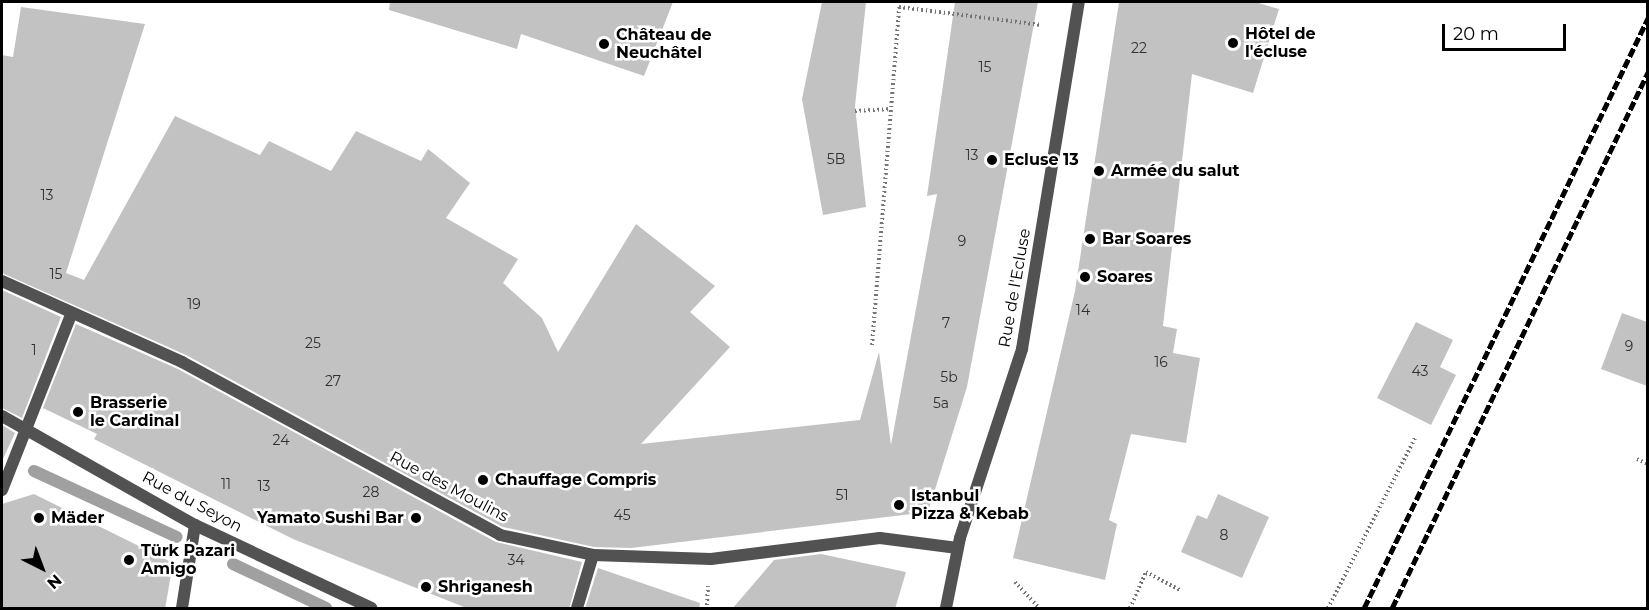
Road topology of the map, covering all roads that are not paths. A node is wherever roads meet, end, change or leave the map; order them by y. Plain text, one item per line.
1 (1078, 2) edge
2 (2, 281) edge
3 (70, 315) junction
4 (2, 416) edge
5 (29, 428) junction
6 (2, 490) edge
7 (195, 525) junction
8 (957, 548) junction
9 (593, 555) junction
10 (182, 609) edge
11 (371, 609) edge
12 (577, 609) edge
13 (946, 609) edge

1 - 8 street, Rue de l'Ecluse
2 - 3 street, Rue des Moulins
3 - 5 street
3 - 9 street, Rue des Moulins
4 - 5 street, Rue du Seyon
5 - 6 street
5 - 7 street, Rue du Seyon
7 - 10 street
7 - 11 street, Rue du Seyon
8 - 9 street, Rue des Moulins
8 - 13 street, Rue de l'Ecluse
9 - 12 street

